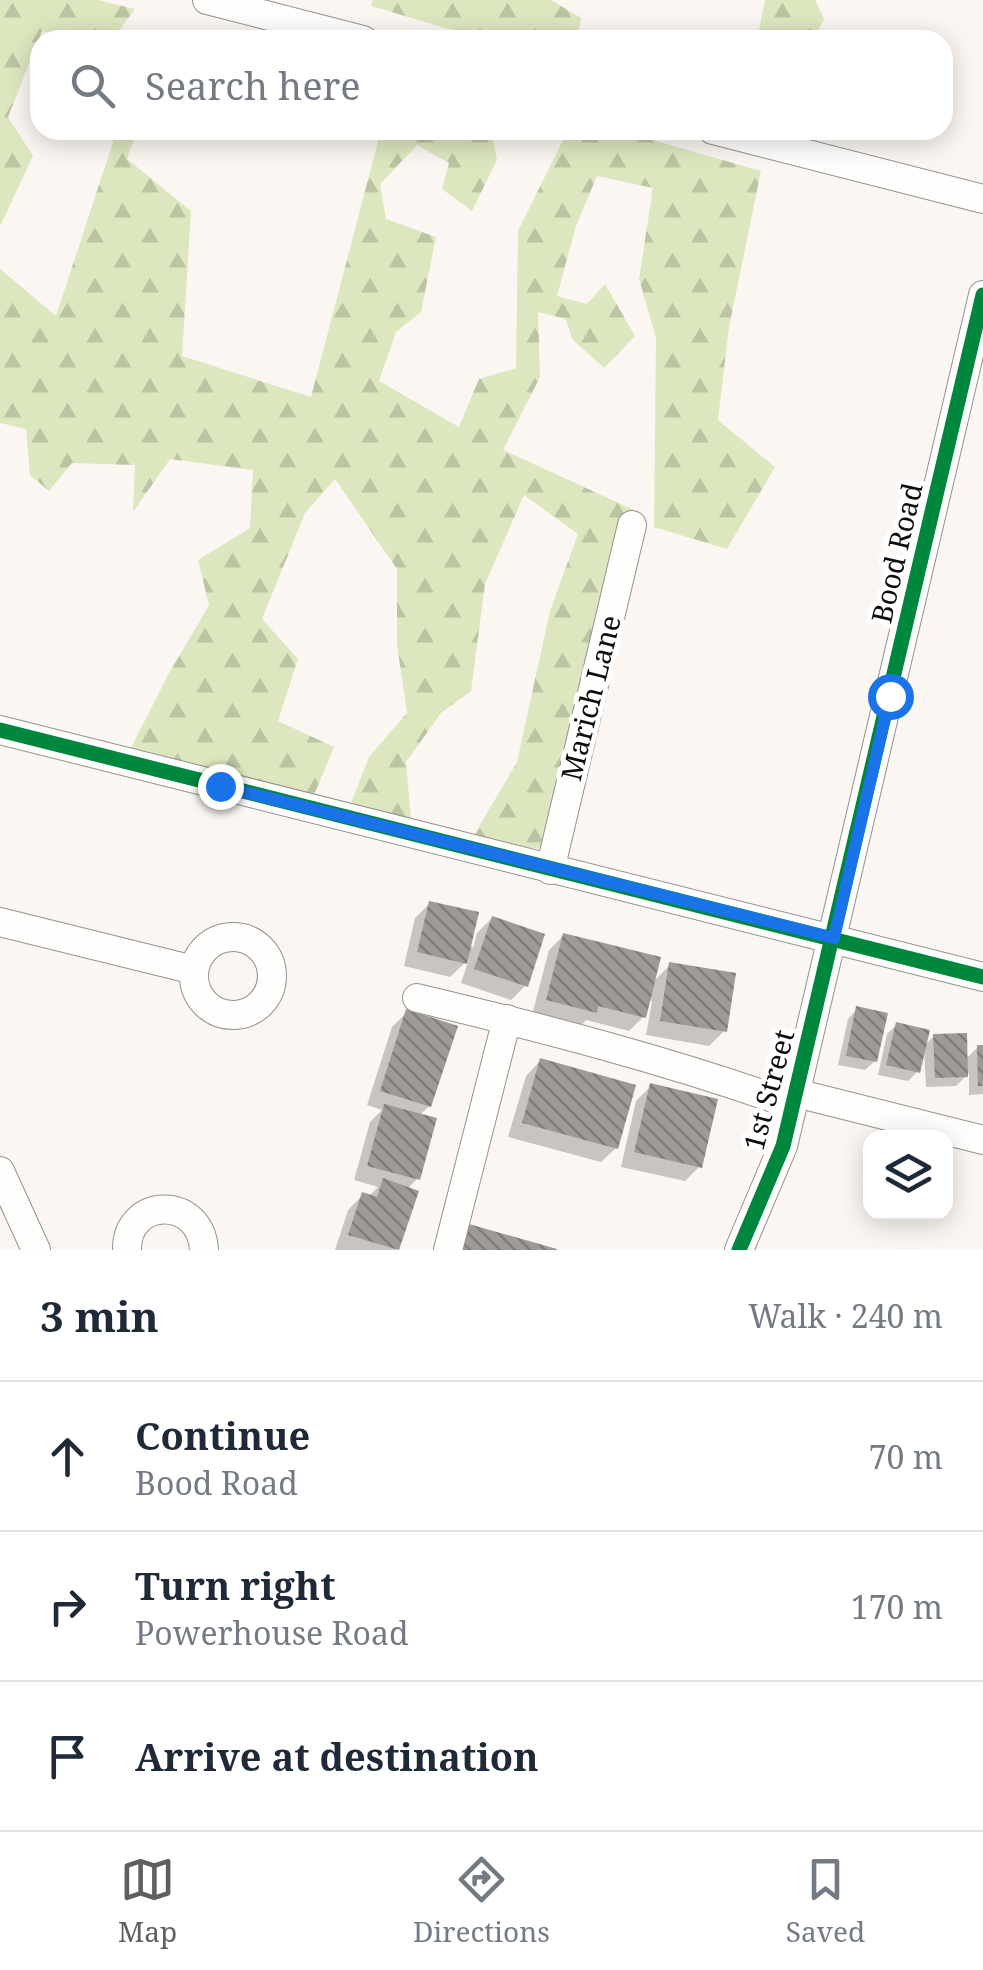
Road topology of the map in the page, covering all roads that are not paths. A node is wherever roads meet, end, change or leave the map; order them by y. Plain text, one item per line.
1 (207, 0) edge
2 (324, 30) edge
3 (752, 140) edge
4 (983, 199) edge
5 (983, 295) edge
6 (979, 330) edge
7 (632, 526) dead end
8 (0, 730) edge
9 (550, 870) junction
10 (0, 922) edge
11 (834, 938) junction
12 (194, 970) dead end
13 (983, 977) edge
14 (417, 998) dead end
15 (506, 1019) junction
16 (794, 1099) junction
17 (983, 1140) edge
18 (0, 1171) edge
19 (36, 1250) edge
20 (127, 1250) edge
21 (204, 1250) edge
22 (448, 1250) edge
23 (739, 1250) edge

1 - 2 street
3 - 4 street
5 - 6 street, Bood Road
6 - 11 street, Bood Road
7 - 9 street, Marich Lane
8 - 9 street
9 - 11 street
10 - 12 street
11 - 13 street
11 - 16 street, 1st Street
14 - 15 street
15 - 16 street
15 - 22 street
16 - 17 street
16 - 23 street, 1st Street
18 - 19 street
20 - 21 street

